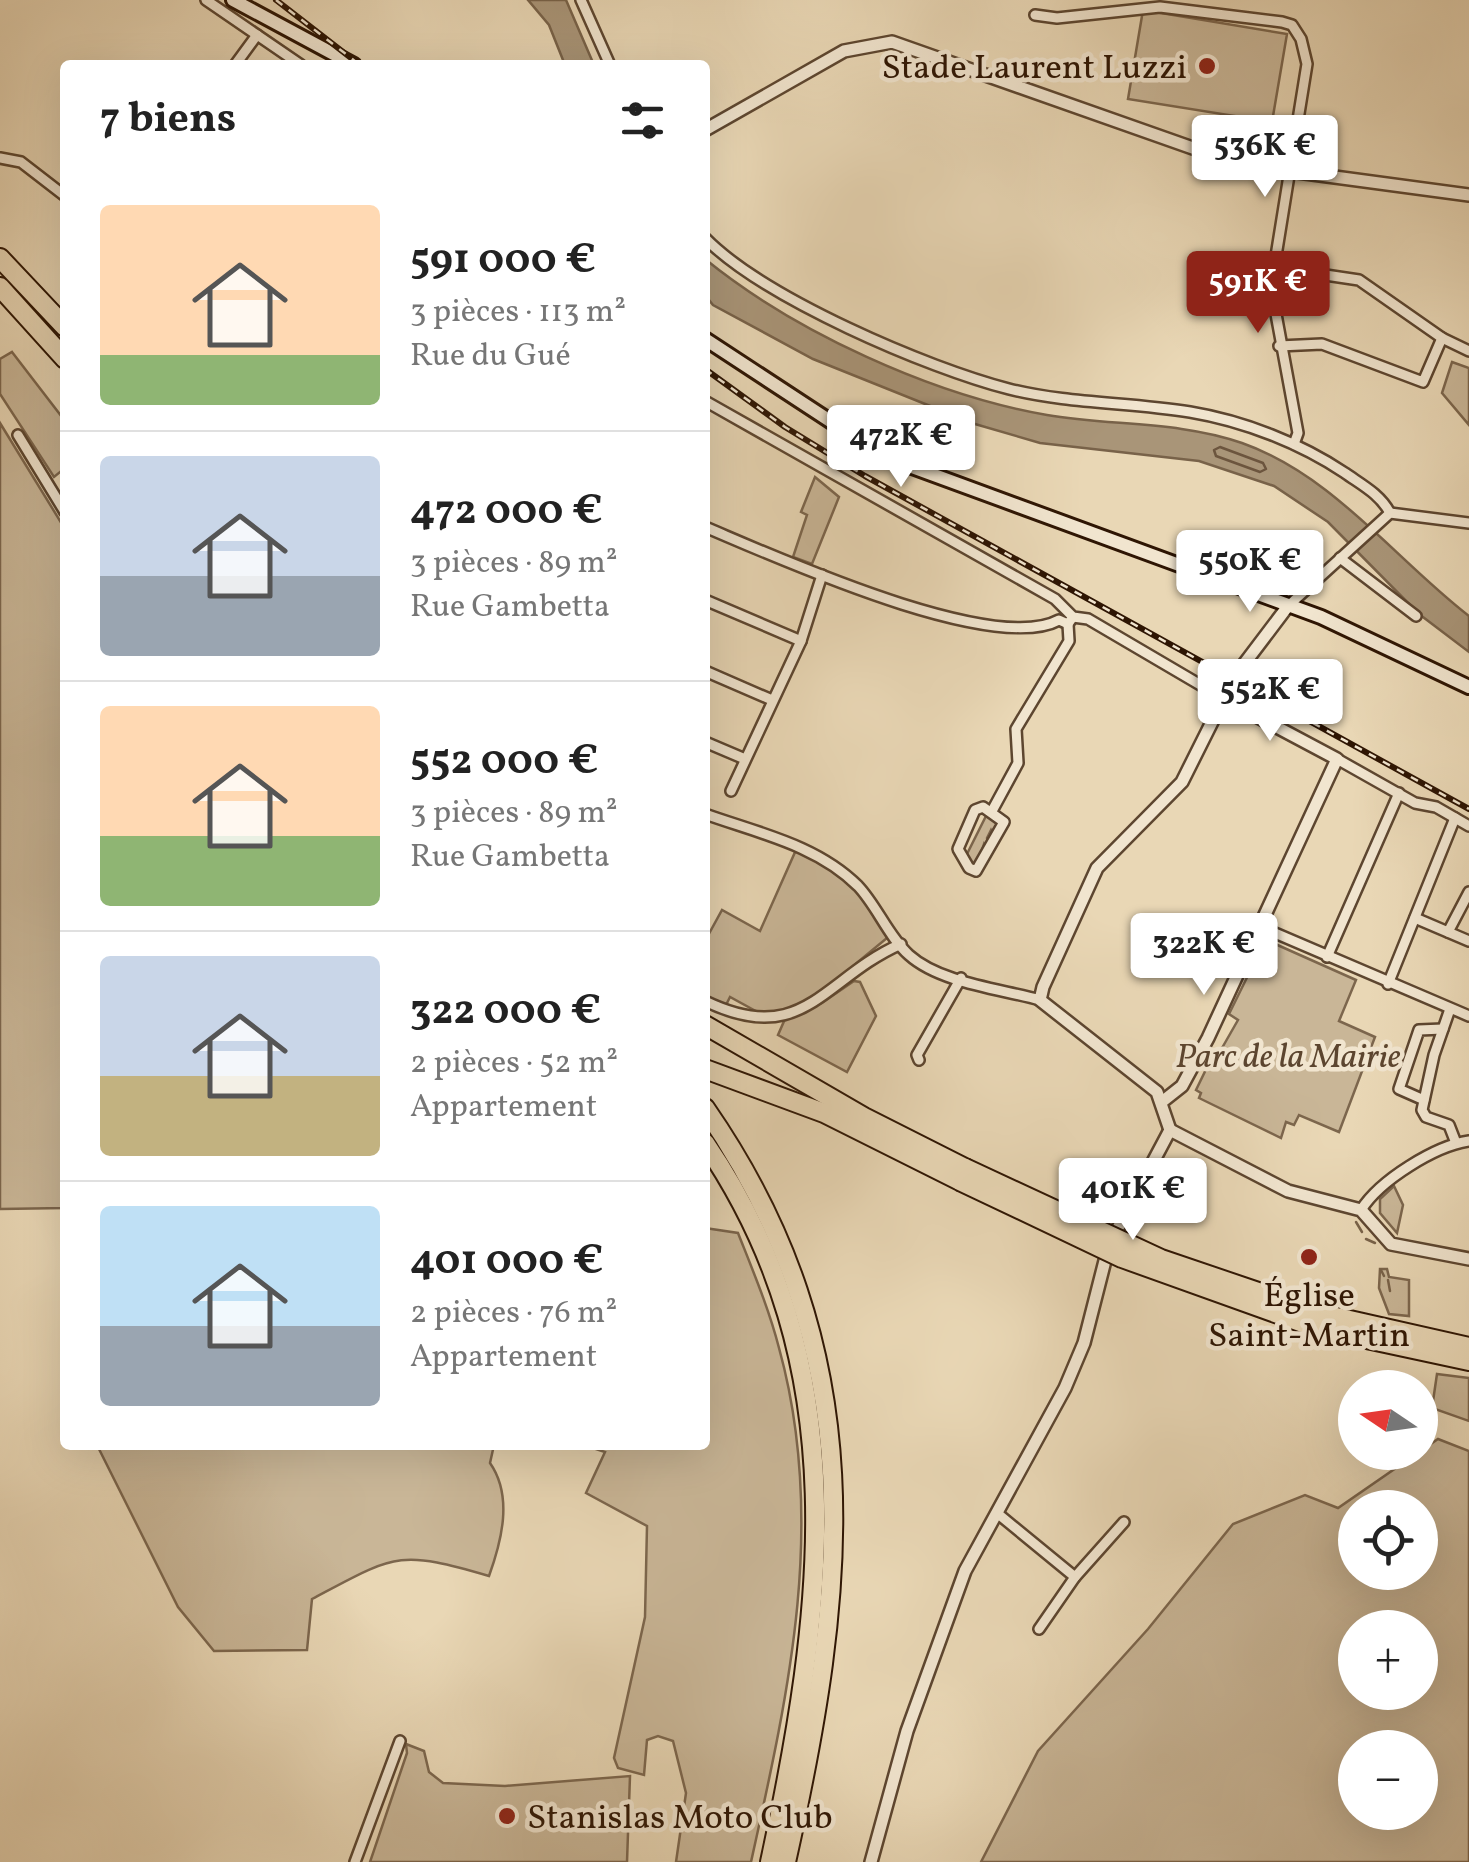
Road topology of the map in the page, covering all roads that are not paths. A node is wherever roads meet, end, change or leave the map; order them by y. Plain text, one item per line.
1 (206, 0) edge
2 (233, 0) edge
3 (582, 0) edge
4 (1035, 15) dead end
5 (258, 35) junction
6 (239, 60) edge
7 (295, 60) edge
8 (345, 60) edge
9 (608, 60) edge
10 (710, 127) edge
11 (0, 158) edge
12 (1290, 171) junction
13 (60, 192) edge
14 (1469, 195) edge
15 (710, 242) edge
16 (0, 258) edge
17 (1272, 267) junction
18 (0, 287) edge
19 (60, 321) edge
20 (1442, 338) junction
21 (710, 342) edge
22 (1280, 346) junction
23 (1469, 351) edge
24 (60, 353) edge
25 (710, 404) edge
26 (18, 434) dead end
27 (1294, 444) junction
28 (60, 504) edge
29 (1390, 513) junction
30 (1469, 523) edge
31 (710, 529) edge
32 (1344, 555) junction
33 (822, 576) junction
34 (710, 602) edge
35 (1288, 606) junction
36 (1416, 616) dead end
37 (1065, 618) junction
38 (801, 641) junction
39 (710, 673) edge
40 (1469, 687) edge
41 (772, 700) junction
42 (1226, 700) junction
43 (710, 744) edge
44 (745, 759) junction
45 (1336, 759) junction
46 (732, 791) dead end
47 (1399, 793) junction
48 (992, 811) junction
49 (710, 816) edge
50 (1455, 818) junction
51 (1469, 826) edge
52 (1469, 892) edge
53 (1415, 918) junction
54 (1262, 927) junction
55 (1448, 932) junction
56 (1469, 940) edge
57 (901, 944) junction
58 (1327, 957) junction
59 (961, 978) junction
60 (1388, 984) junction
61 (1040, 1000) junction
62 (710, 1003) edge
63 (1450, 1009) junction
64 (1469, 1016) edge
65 (1443, 1028) junction
66 (710, 1029) edge
67 (919, 1060) dead end
68 (710, 1071) edge
69 (1424, 1100) junction
70 (1163, 1101) junction
71 (710, 1116) edge
72 (1170, 1130) junction
73 (1469, 1141) edge
74 (1456, 1143) junction
75 (710, 1152) edge
76 (962, 1175) junction
77 (1362, 1210) junction
78 (1469, 1259) edge
79 (1321, 1322) junction
80 (1469, 1347) edge
81 (1469, 1361) edge
82 (997, 1513) junction
83 (1124, 1522) dead end
84 (1075, 1576) junction
85 (1038, 1629) dead end
86 (400, 1742) dead end
87 (355, 1862) edge
88 (770, 1862) edge
89 (786, 1862) edge
90 (871, 1862) edge

1 - 5 street
2 - 8 main road
3 - 9 street
4 - 12 street
5 - 6 street
5 - 7 street
10 - 12 street
11 - 13 street
12 - 14 street
12 - 17 street
15 - 27 street
16 - 19 highway
17 - 20 street
17 - 22 street
18 - 24 highway
20 - 22 street
20 - 23 street
21 - 35 main road
22 - 27 street
25 - 37 street
26 - 28 street
27 - 29 street
29 - 30 street
29 - 32 street
31 - 33 street
32 - 35 street
32 - 36 street
33 - 37 street
33 - 38 street
34 - 38 street
35 - 40 main road
35 - 42 street
37 - 42 street
37 - 48 street
38 - 41 street
39 - 41 street
41 - 44 street
42 - 45 street
42 - 61 street
43 - 44 street
44 - 46 street
45 - 47 street
45 - 54 street
47 - 50 street
47 - 58 street
48 - 48 street
49 - 57 street
50 - 51 street
50 - 53 street
52 - 55 street
53 - 55 street
53 - 60 street
54 - 58 street
54 - 70 street
55 - 56 street
57 - 59 street
57 - 62 street
58 - 60 street
59 - 61 street
59 - 67 street
60 - 63 street
61 - 70 street
63 - 64 street
63 - 65 street
65 - 69 street
65 - 69 street
66 - 76 highway
68 - 76 highway
69 - 74 street
70 - 72 street
71 - 89 highway
72 - 77 street
72 - 82 street
73 - 74 street
74 - 77 street
75 - 88 highway
76 - 79 highway, bridge
77 - 78 street
79 - 80 highway
79 - 81 highway
82 - 84 street
82 - 90 street
83 - 84 street
84 - 85 street
86 - 87 street

